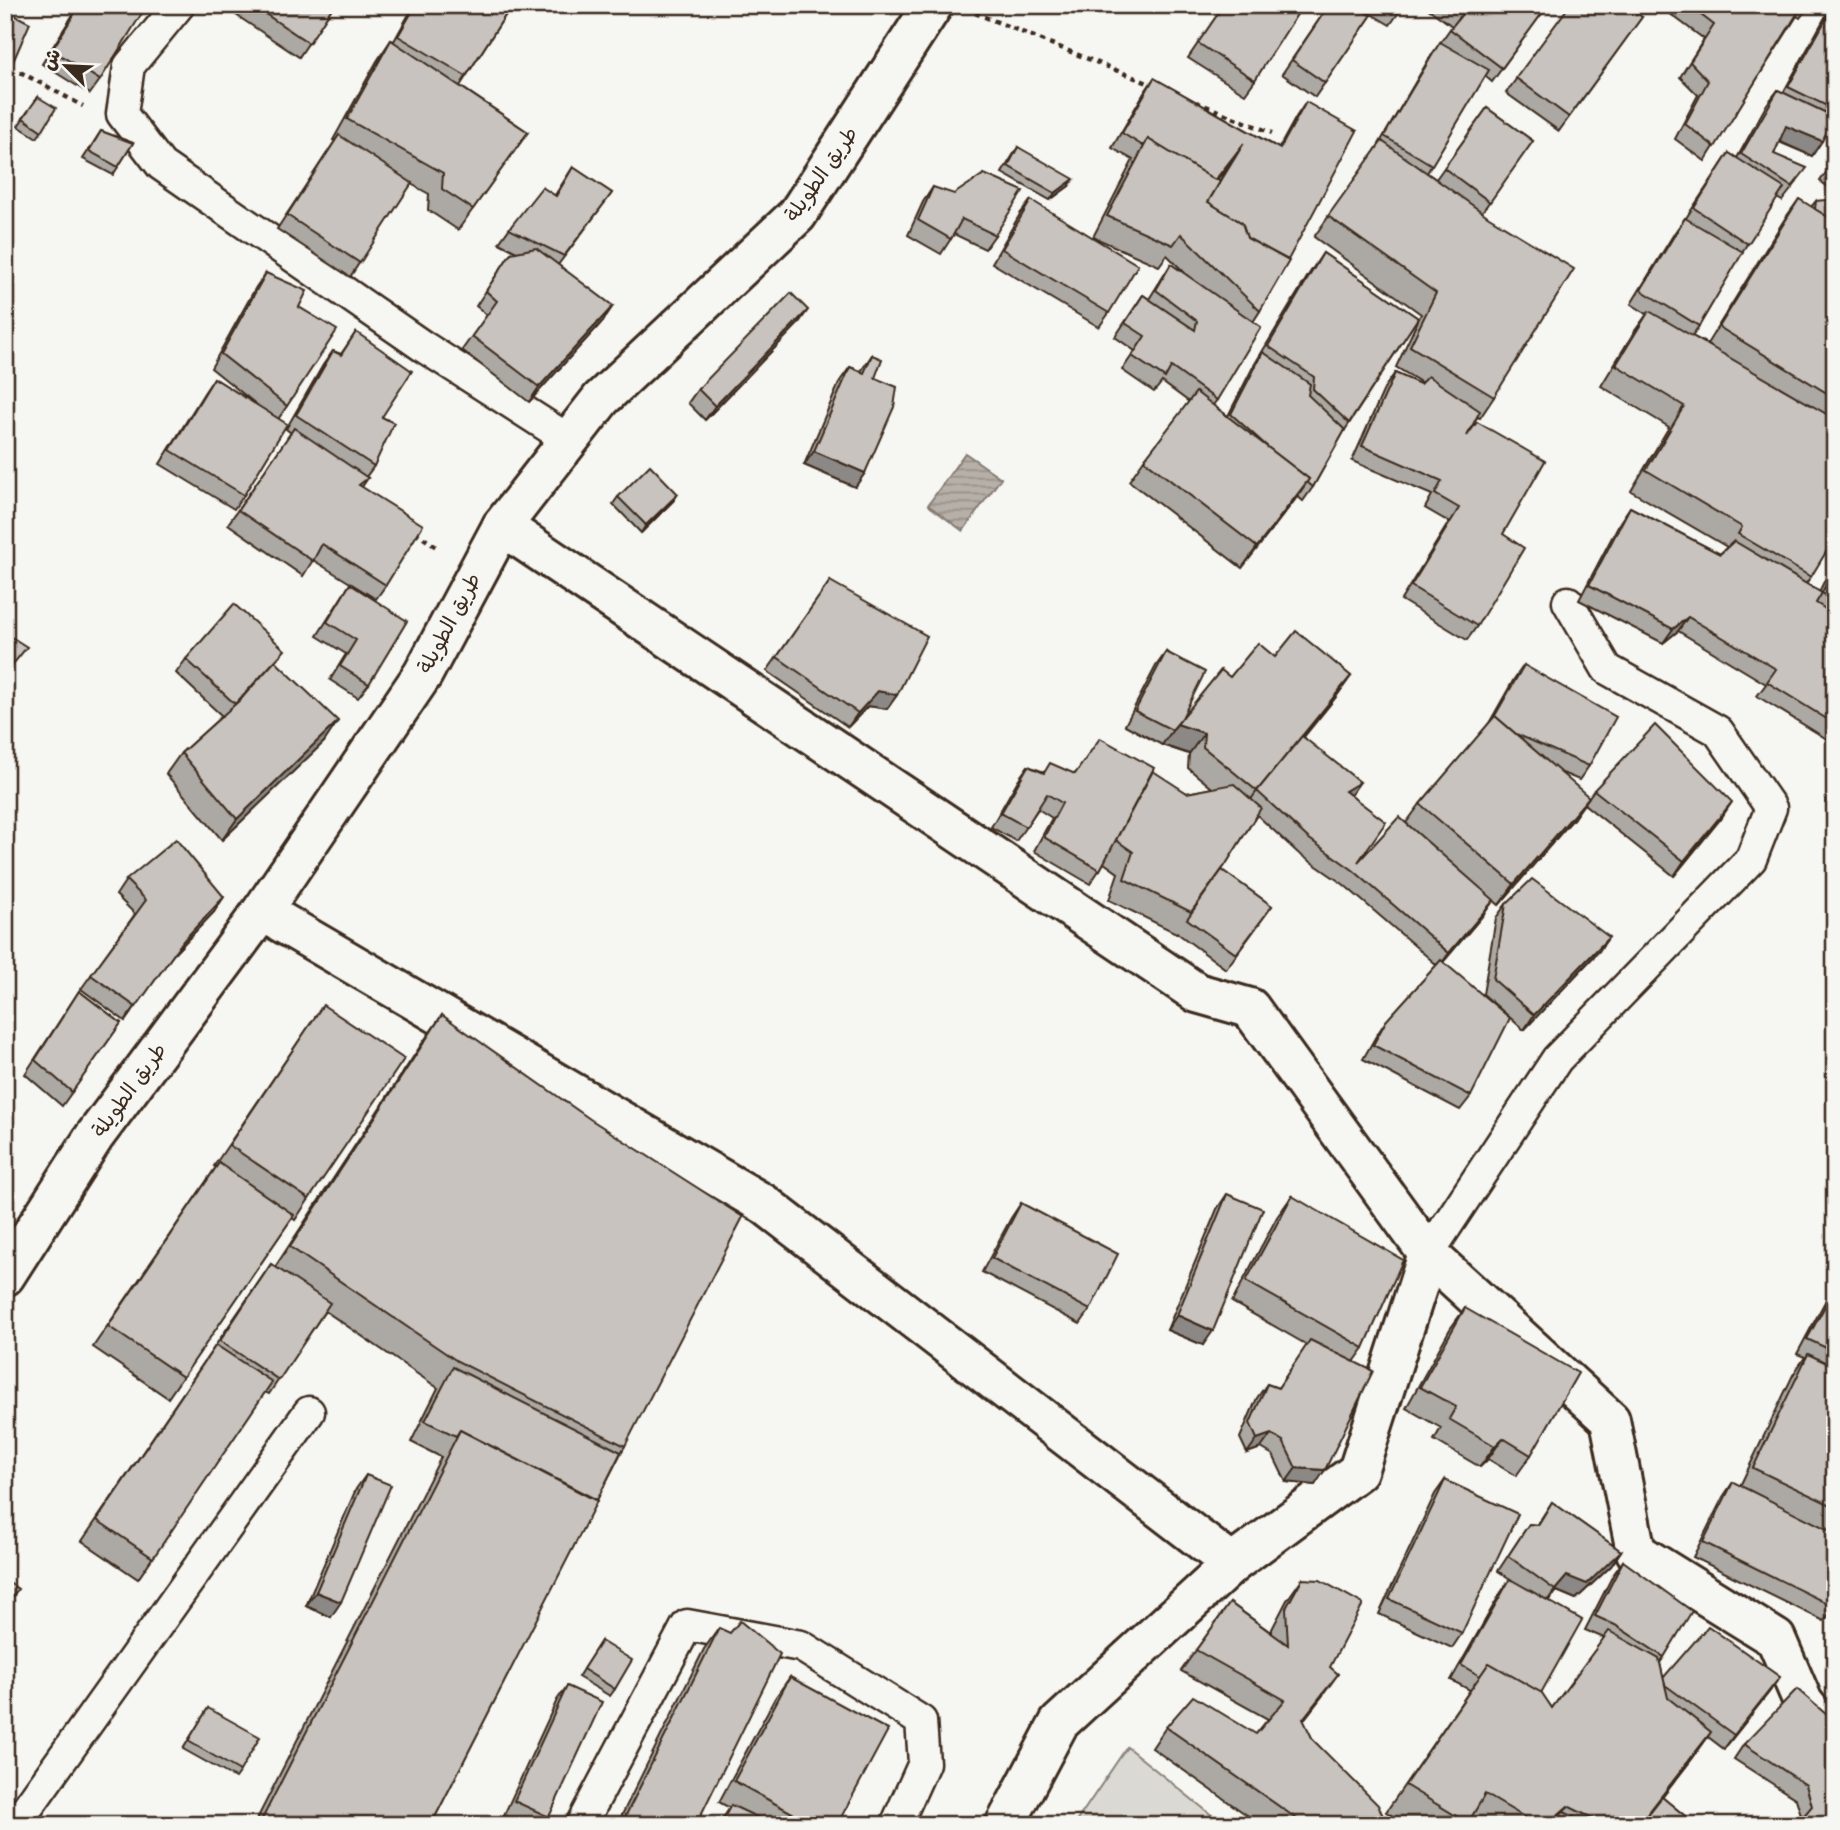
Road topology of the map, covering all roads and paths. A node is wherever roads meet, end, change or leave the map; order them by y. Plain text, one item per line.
1 (179, 5) edge
2 (950, 8) edge
3 (1157, 87) edge
4 (1195, 102) edge
5 (1272, 133) dead end
6 (569, 440) junction
7 (502, 526) junction
8 (411, 530) edge
9 (475, 574) junction
10 (1568, 602) dead end
11 (262, 911) junction
12 (1428, 1254) junction
13 (5, 1276) edge
14 (309, 1412) dead end
15 (1232, 1564) junction
16 (1835, 1742) edge
17 (15, 1825) edge
18 (581, 1825) edge
19 (896, 1825) edge
20 (1005, 1825) edge

1 - 6 lane
2 - 3 path
2 - 6 street, طريق الطويلة
4 - 5 path
6 - 7 street, طريق الطويلة
7 - 9 street, طريق الطويلة
7 - 12 street
8 - 9 path
9 - 11 street, طريق الطويلة
10 - 12 lane
11 - 13 street, طريق الطويلة
11 - 15 street
12 - 15 street
12 - 16 street
14 - 17 lane
15 - 20 street
18 - 19 lane

